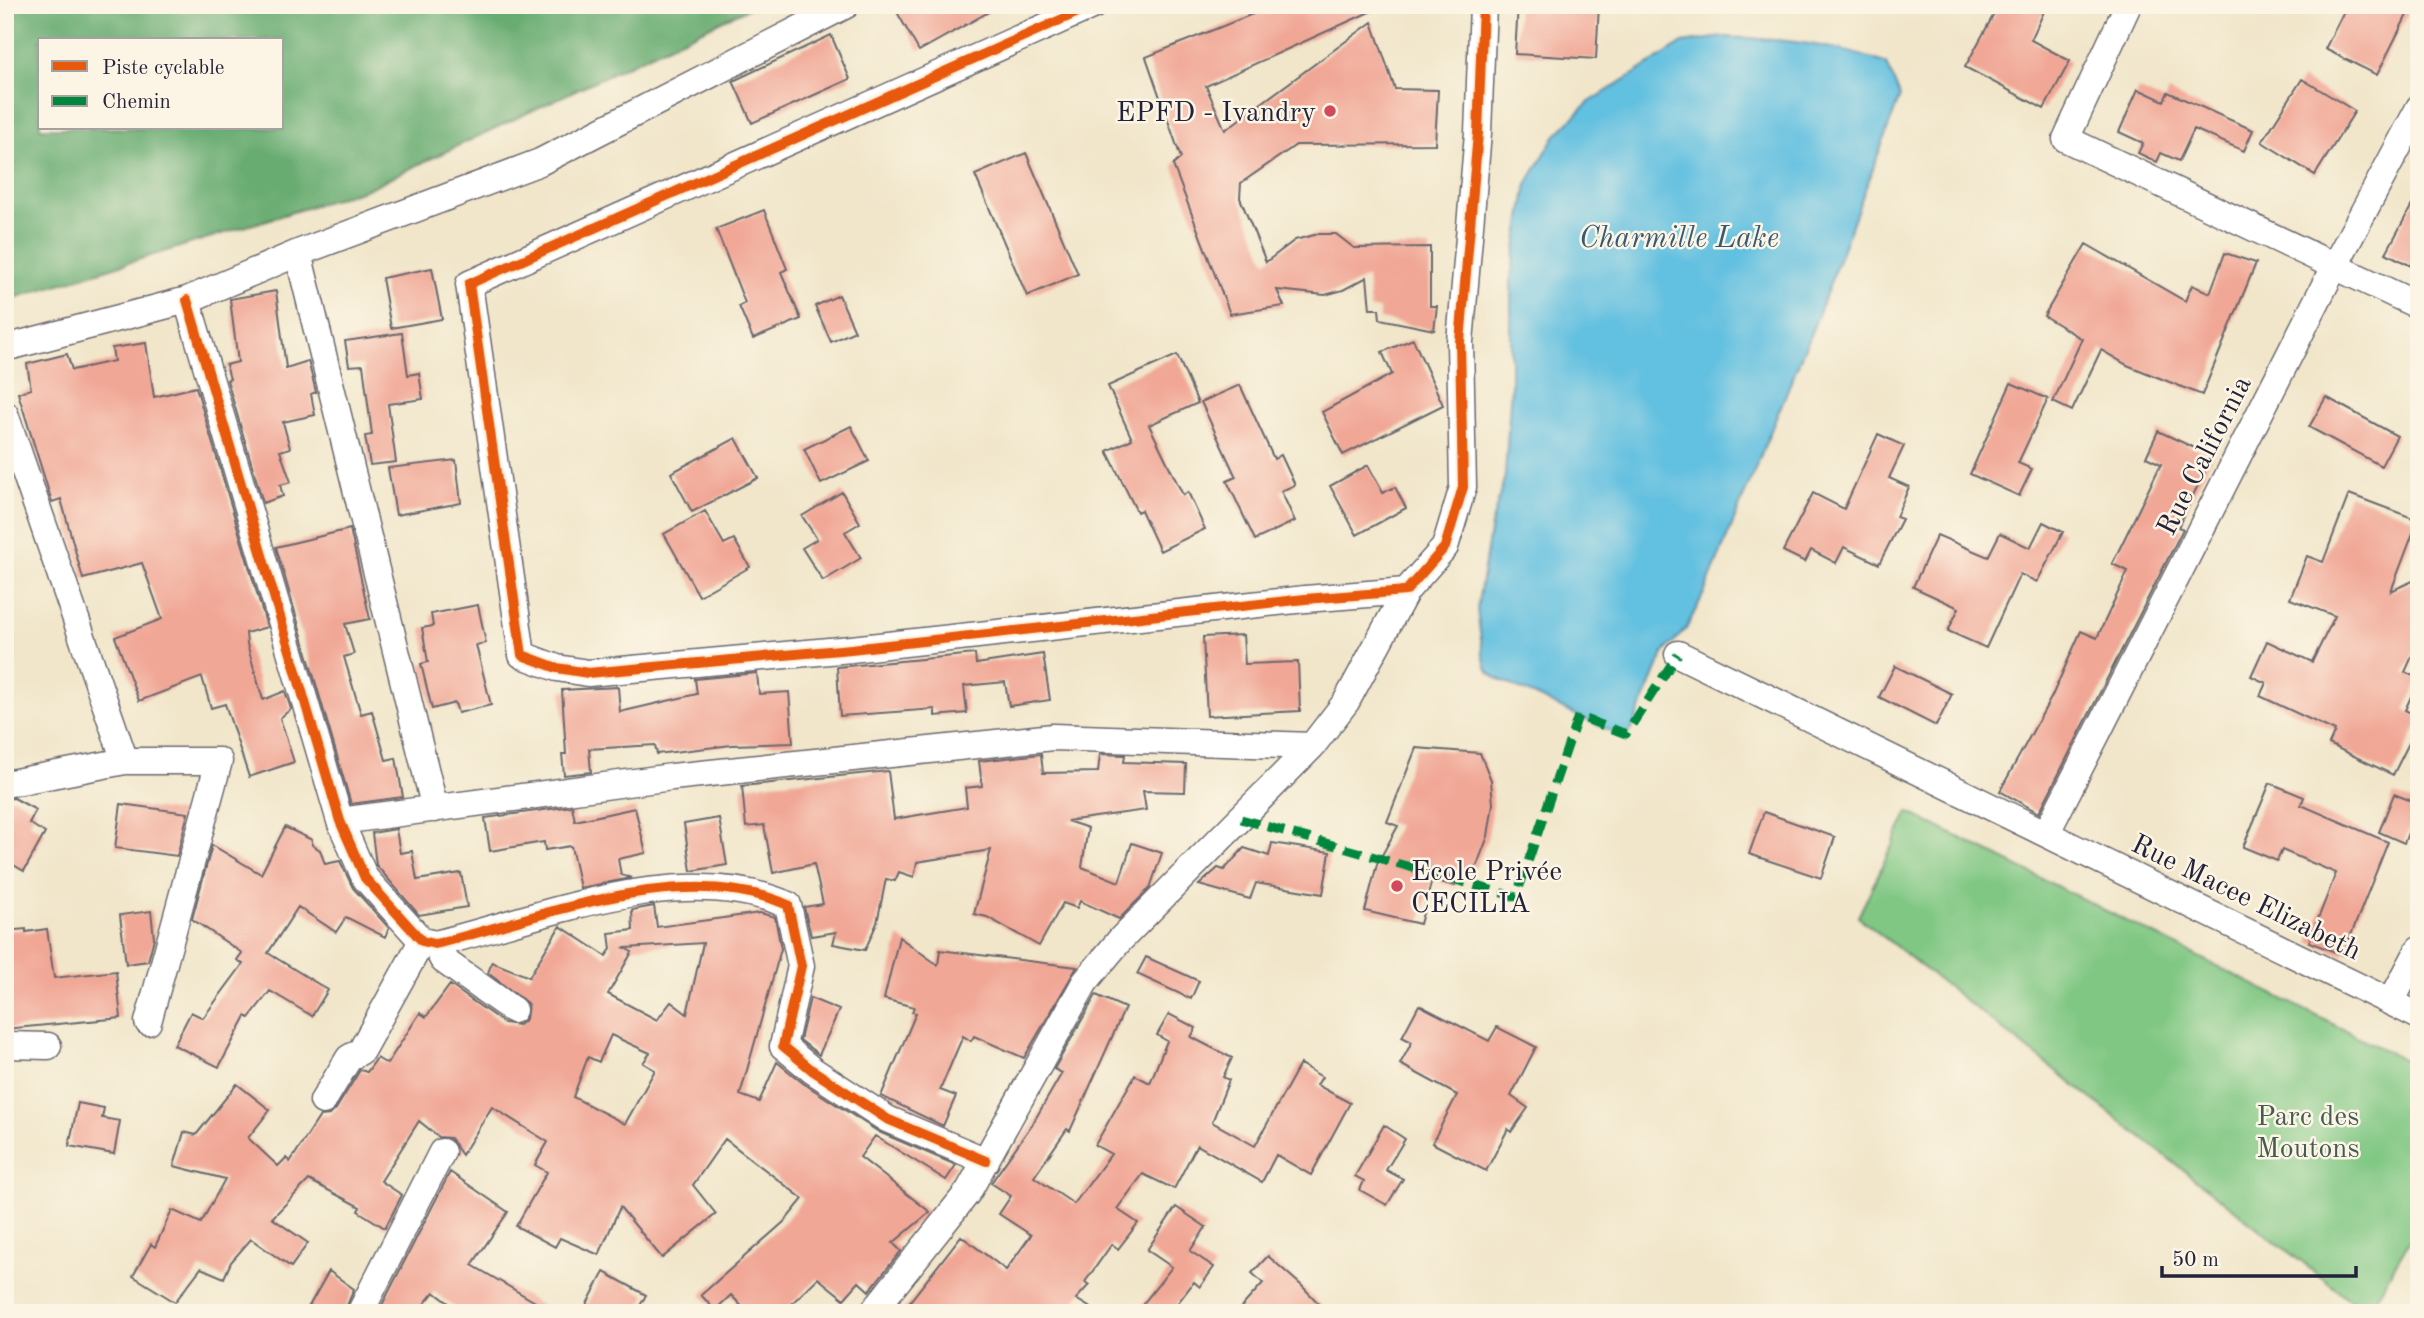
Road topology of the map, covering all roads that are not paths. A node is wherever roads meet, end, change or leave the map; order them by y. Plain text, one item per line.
1 (846, 5) edge
2 (1094, 5) edge
3 (1483, 5) edge
4 (2128, 5) edge
5 (2419, 108) edge
6 (298, 253) junction
7 (2334, 267) junction
8 (187, 300) junction
9 (2419, 306) edge
10 (5, 348) edge
11 (5, 414) edge
12 (1406, 591) junction
13 (1678, 654) dead end
14 (1311, 746) junction
15 (125, 761) junction
16 (5, 784) edge
17 (435, 809) junction
18 (340, 821) junction
19 (2047, 832) junction
20 (428, 943) junction
21 (2419, 949) edge
22 (2391, 1002) junction
23 (513, 1010) dead end
24 (2419, 1016) edge
25 (148, 1022) dead end
26 (5, 1045) edge
27 (48, 1046) dead end
28 (323, 1101) dead end
29 (442, 1152) dead end
30 (986, 1161) junction
31 (360, 1313) edge
32 (872, 1313) edge

1 - 6 street
2 - 12 street
3 - 12 street
4 - 7 street
5 - 7 street, Rue California
6 - 8 street
6 - 17 street
7 - 9 street
7 - 19 street, Rue California
8 - 10 street
8 - 18 street
11 - 15 street
12 - 14 street
13 - 19 street, Rue Macee Elizabeth
14 - 17 street
14 - 30 street
15 - 16 street
15 - 25 street
17 - 18 street
18 - 20 street
19 - 22 street, Rue Macee Elizabeth
20 - 23 street
20 - 28 street
20 - 30 street
21 - 22 street
22 - 24 street, Rue Macee Elizabeth
26 - 27 street
29 - 31 street
30 - 32 street

